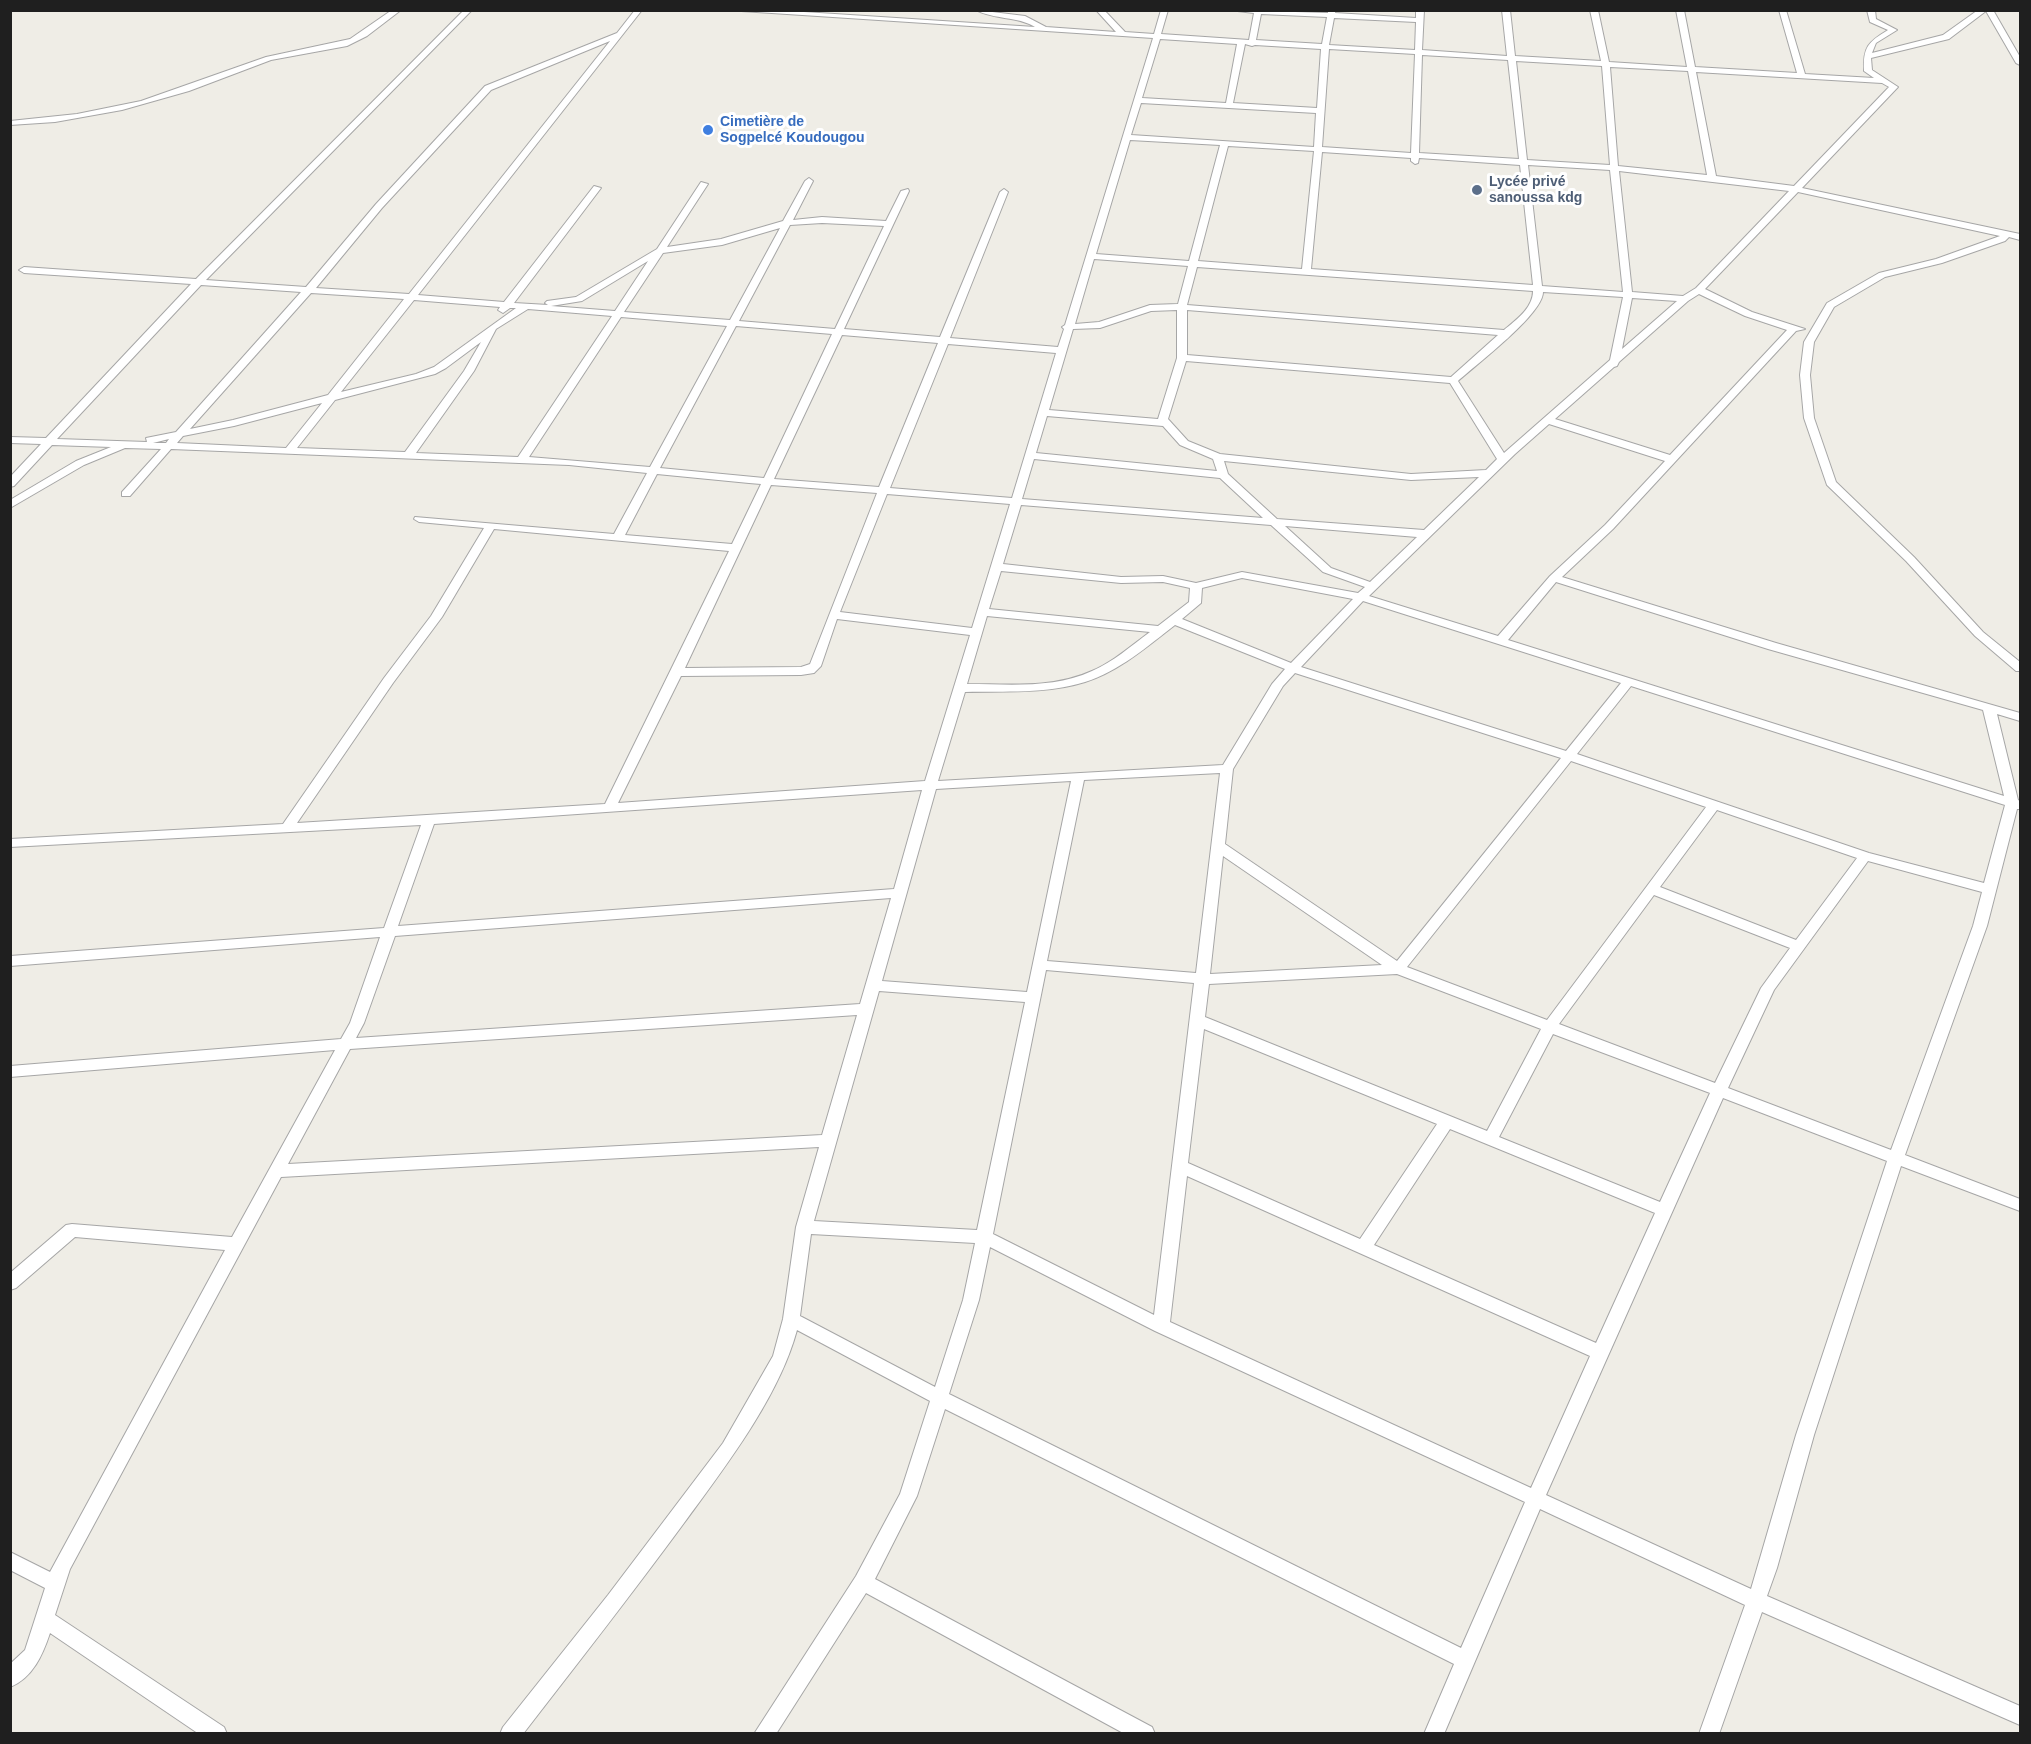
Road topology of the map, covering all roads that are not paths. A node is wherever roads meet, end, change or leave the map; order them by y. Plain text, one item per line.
1 (398, 10) edge
2 (469, 10) edge
3 (639, 10) edge
4 (729, 10) edge
5 (979, 10) edge
6 (1099, 10) edge
7 (1165, 10) edge
8 (1232, 10) edge
9 (1420, 10) edge
10 (1506, 10) edge
11 (1594, 10) edge
12 (1680, 10) edge
13 (1782, 10) edge
14 (1871, 10) edge
15 (1983, 10) edge
16 (1989, 10) edge
17 (1246, 11) edge
18 (1258, 12) edge
19 (1332, 13) edge
20 (1420, 20) junction
21 (1047, 31) junction
22 (619, 35) junction
23 (1124, 36) junction
24 (1155, 38) junction
25 (1241, 43) junction
26 (1252, 44) junction
27 (1325, 48) junction
28 (1419, 53) junction
29 (1867, 57) junction
30 (2020, 58) edge
31 (1512, 60) junction
32 (1606, 65) junction
33 (1691, 70) junction
34 (1802, 76) junction
35 (1884, 81) junction
36 (1136, 100) junction
37 (1229, 106) junction
38 (1321, 111) junction
39 (10, 123) edge
40 (1125, 137) junction
41 (1224, 144) junction
42 (1318, 150) junction
43 (1415, 158) junction
44 (1524, 163) junction
45 (1614, 168) junction
46 (1712, 178) junction
47 (809, 181) dead end
48 (704, 184) dead end
49 (597, 188) dead end
50 (1794, 189) junction
51 (904, 191) dead end
52 (1004, 192) dead end
53 (786, 223) junction
54 (889, 224) junction
55 (2007, 234) junction
56 (2020, 237) edge
57 (659, 251) junction
58 (1089, 256) junction
59 (1195, 263) junction
60 (24, 270) dead end
61 (1306, 272) junction
62 (198, 282) junction
63 (1538, 288) junction
64 (308, 290) junction
65 (1699, 290) junction
66 (1628, 295) junction
67 (411, 297) junction
68 (1685, 299) junction
69 (506, 305) junction
70 (526, 307) junction
71 (1182, 307) junction
72 (617, 314) junction
73 (733, 323) junction
74 (495, 325) junction
75 (1067, 327) junction
76 (1793, 329) junction
77 (1814, 330) junction
78 (838, 332) junction
79 (1506, 333) junction
80 (945, 341) junction
81 (1060, 350) junction
82 (1182, 358) junction
83 (1614, 364) junction
84 (1453, 380) junction
85 (332, 396) junction
86 (1042, 412) junction
87 (1547, 420) junction
88 (1166, 423) junction
89 (178, 435) junction
90 (10, 440) edge
91 (49, 442) junction
92 (125, 445) junction
93 (168, 447) junction
94 (288, 452) junction
95 (1029, 455) junction
96 (408, 456) junction
97 (1218, 457) junction
98 (1671, 459) junction
99 (521, 460) junction
100 (1503, 460) junction
101 (654, 471) junction
102 (1489, 473) junction
103 (1223, 475) junction
104 (766, 481) junction
105 (10, 484) edge
106 (885, 490) junction
107 (126, 494) dead end
108 (1015, 500) junction
109 (10, 505) edge
110 (419, 519) dead end
111 (1274, 521) junction
112 (491, 525) junction
113 (1426, 534) junction
114 (618, 537) junction
115 (735, 548) junction
116 (995, 567) junction
117 (1554, 578) junction
118 (1196, 586) junction
119 (1372, 586) junction
120 (1361, 597) junction
121 (982, 612) junction
122 (833, 615) junction
123 (1174, 620) junction
124 (1161, 630) junction
125 (976, 632) junction
126 (1500, 641) junction
127 (1293, 668) junction
128 (2020, 668) edge
129 (677, 672) junction
130 (1628, 682) junction
131 (959, 688) junction
132 (1989, 708) junction
133 (2020, 717) edge
134 (1569, 756) junction
135 (1227, 769) junction
136 (1078, 777) junction
137 (930, 786) junction
138 (1714, 805) junction
139 (2016, 805) edge
140 (609, 808) junction
141 (429, 820) junction
142 (287, 828) junction
143 (10, 843) edge
144 (1218, 846) junction
145 (1865, 856) junction
146 (1652, 889) junction
147 (1989, 889) junction
148 (899, 893) junction
149 (390, 932) junction
150 (1799, 946) junction
151 (10, 961) edge
152 (1040, 965) junction
153 (1398, 969) junction
154 (1202, 978) junction
155 (873, 985) junction
156 (1033, 998) junction
157 (866, 1009) junction
158 (1197, 1020) junction
159 (1550, 1027) junction
160 (345, 1044) junction
161 (10, 1072) edge
162 (1718, 1091) junction
163 (1447, 1122) junction
164 (1490, 1140) junction
165 (829, 1141) junction
166 (1896, 1157) junction
167 (1180, 1166) junction
168 (277, 1171) junction
169 (2020, 1205) edge
170 (1664, 1210) junction
171 (804, 1227) junction
172 (984, 1237) junction
173 (236, 1244) junction
174 (1363, 1248) junction
175 (10, 1282) edge
176 (790, 1319) junction
177 (1161, 1326) junction
178 (1600, 1353) junction
179 (940, 1398) junction
180 (1536, 1498) junction
181 (10, 1560) edge
182 (863, 1582) junction
183 (55, 1584) junction
184 (1757, 1601) junction
185 (45, 1619) junction
186 (1466, 1660) junction
187 (10, 1678) edge
188 (2020, 1716) edge
189 (217, 1734) edge
190 (510, 1734) edge
191 (764, 1734) edge
192 (1145, 1734) edge
193 (1434, 1734) edge
194 (1709, 1734) edge

1 - 39 street
2 - 62 street
3 - 22 street
4 - 21 street
5 - 21 street
6 - 23 street
7 - 24 street
8 - 17 street
9 - 20 street
10 - 31 street
11 - 32 street
12 - 33 street
13 - 34 street
14 - 29 street
15 - 29 street
16 - 30 street
17 - 18 street
18 - 19 street
18 - 26 street
19 - 20 street
19 - 27 street
20 - 28 street
21 - 23 street
22 - 64 street
22 - 67 street
23 - 24 street
24 - 25 street
24 - 36 street
25 - 26 street
25 - 37 street
26 - 27 street
27 - 28 street
27 - 38 street
28 - 31 street
28 - 43 street
29 - 35 street
31 - 32 street
31 - 44 street
32 - 33 street
32 - 45 street
33 - 34 street
33 - 46 street
34 - 35 street
35 - 50 street
36 - 37 street
36 - 40 street
37 - 38 street
38 - 42 street
40 - 41 street
40 - 58 street
41 - 42 street
41 - 59 street
42 - 43 street
42 - 61 street
43 - 44 street
44 - 45 street
44 - 63 street
45 - 46 street
45 - 66 street
46 - 50 street
47 - 53 street
48 - 57 street
49 - 69 street
50 - 55 street
50 - 65 street
51 - 54 street
52 - 80 street
53 - 54 street
53 - 57 street
53 - 73 street
54 - 78 street
55 - 56 street
55 - 77 street
57 - 70 street
57 - 72 street
58 - 59 street
58 - 75 street
59 - 61 street
59 - 71 street
60 - 62 street
61 - 63 street
62 - 64 street
62 - 91 street
63 - 66 street
63 - 79 street
64 - 67 street
64 - 89 street
65 - 68 street
65 - 76 street
66 - 68 street
66 - 83 street
67 - 69 street
67 - 85 street
68 - 83 street
69 - 70 street
69 - 74 street
70 - 72 street
70 - 74 street
71 - 75 street
71 - 79 street
71 - 82 street
72 - 73 street
72 - 99 street
73 - 78 street
73 - 101 street
74 - 85 street
74 - 96 street
75 - 81 street
76 - 77 street
76 - 98 street
77 - 128 street
78 - 80 street
78 - 104 street
79 - 84 street
80 - 81 street
80 - 106 street
81 - 86 street
82 - 84 street
82 - 88 street
83 - 87 street
84 - 100 street
85 - 89 street
85 - 94 street
86 - 88 street
86 - 95 street
87 - 98 street
87 - 100 street
88 - 97 street
89 - 92 street
89 - 93 street
90 - 91 street
91 - 92 street
91 - 105 street
92 - 93 street
92 - 109 street
93 - 94 street
93 - 107 street
94 - 96 street
95 - 103 street
95 - 108 street
96 - 99 street
97 - 102 street
97 - 103 street
98 - 117 street
99 - 101 street
100 - 102 street
101 - 104 street
101 - 114 street
102 - 113 street
103 - 111 street
104 - 106 street
104 - 115 street
106 - 108 street
106 - 122 street
108 - 111 street
108 - 116 street
110 - 112 street
111 - 113 street
111 - 119 street
112 - 114 street
112 - 142 street
113 - 119 street
114 - 115 street
115 - 129 street
116 - 118 street
116 - 121 street
117 - 126 street
117 - 132 street
118 - 120 street
118 - 123 street
119 - 120 street
120 - 126 street
120 - 127 street
121 - 124 street
121 - 125 street
122 - 125 street
122 - 129 street
123 - 124 street
123 - 127 street
124 - 131 street
125 - 131 street
126 - 130 street
127 - 134 street
127 - 135 street
129 - 140 street
130 - 134 street
130 - 139 street
131 - 137 street
132 - 133 street
132 - 139 street
134 - 138 street
134 - 153 street
135 - 136 street
135 - 144 street
136 - 137 street
136 - 152 street
137 - 140 street
137 - 148 street
138 - 145 street
138 - 146 street
139 - 147 street
140 - 141 street
141 - 142 street
141 - 149 street
142 - 143 street
144 - 153 street
144 - 154 street
145 - 147 street
145 - 150 street
146 - 150 street
146 - 159 street
147 - 166 street
148 - 149 street
148 - 155 street
149 - 151 street
149 - 160 street
150 - 162 street
152 - 154 street
152 - 156 street
153 - 154 street
153 - 159 street
154 - 158 street
155 - 156 street
155 - 157 street
156 - 172 street
157 - 160 street
157 - 165 street
158 - 163 street
158 - 167 street
159 - 162 street
159 - 164 street
160 - 161 street
160 - 168 street
162 - 166 street
162 - 170 street
163 - 164 street
163 - 174 street
164 - 170 street
165 - 168 street
165 - 171 street
166 - 169 street
166 - 184 street
167 - 174 street
167 - 177 street
168 - 173 street
170 - 178 street
171 - 172 street
171 - 176 street
172 - 177 street
172 - 179 street
173 - 175 street
173 - 183 street
174 - 178 street
176 - 179 street
176 - 190 street
177 - 180 street
178 - 180 street
179 - 182 street
179 - 186 street
180 - 184 street
180 - 186 street
181 - 183 street
182 - 191 street
182 - 192 street
183 - 185 street
184 - 188 street
184 - 194 street
185 - 187 street
185 - 189 street
186 - 193 street

